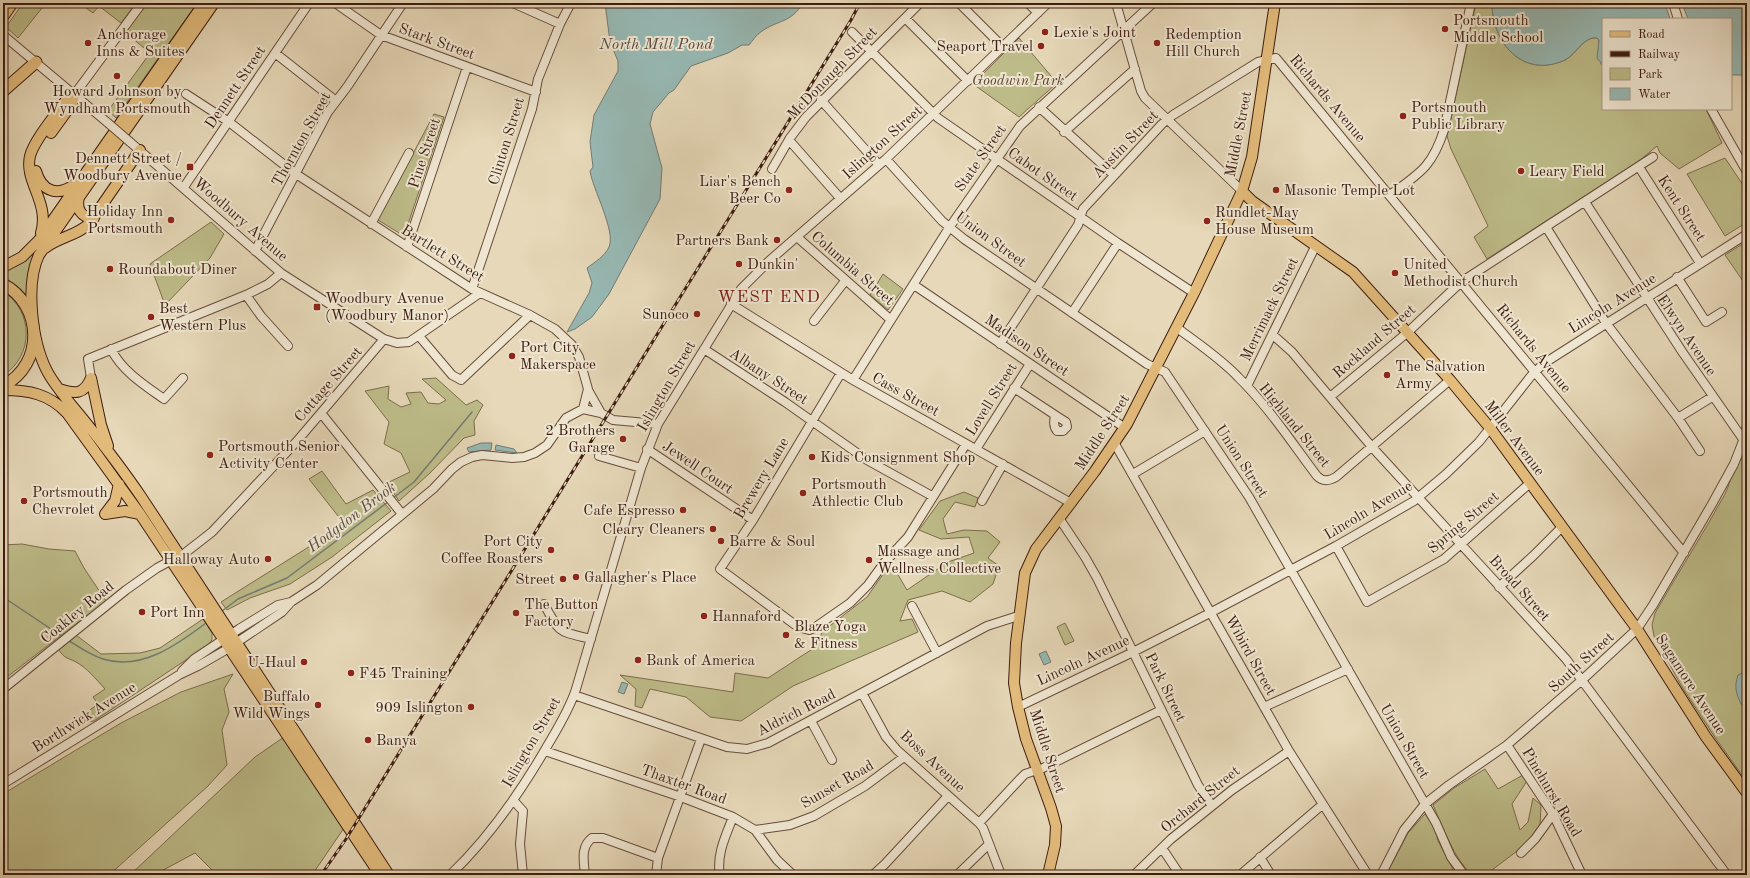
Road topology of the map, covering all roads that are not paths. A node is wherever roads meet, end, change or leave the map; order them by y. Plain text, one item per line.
1 (12, 3) edge
2 (142, 3) edge
3 (204, 3) edge
4 (214, 3) edge
5 (309, 3) edge
6 (335, 3) edge
7 (403, 3) edge
8 (513, 3) edge
9 (571, 3) edge
10 (920, 3) edge
11 (960, 3) edge
12 (1028, 3) edge
13 (1048, 3) edge
14 (1116, 3) edge
15 (1153, 3) edge
16 (1275, 3) edge
17 (1471, 3) edge
18 (1673, 3) edge
19 (1038, 13) junction
20 (3, 16) edge
21 (905, 18) junction
22 (1678, 18) edge
23 (560, 24) junction
24 (1124, 30) junction
25 (852, 32) dead end
26 (3, 35) edge
27 (382, 36) junction
28 (1003, 47) junction
29 (871, 52) junction
30 (275, 53) junction
31 (1266, 61) junction
32 (36, 62) junction
33 (467, 67) junction
34 (1135, 69) junction
35 (968, 81) junction
36 (3, 91) edge
37 (536, 92) junction
38 (186, 94) dead end
39 (74, 95) junction
40 (821, 100) junction
41 (336, 101) junction
42 (1039, 107) junction
43 (1712, 110) edge
44 (933, 114) junction
45 (1166, 119) junction
46 (229, 122) junction
47 (1064, 132) junction
48 (789, 140) junction
49 (140, 150) junction
50 (409, 153) dead end
51 (1653, 157) dead end
52 (886, 159) junction
53 (996, 159) junction
54 (879, 165) junction
55 (1639, 167) junction
56 (772, 169) dead end
57 (1747, 172) edge
58 (296, 174) junction
59 (84, 175) junction
60 (1114, 175) junction
61 (184, 187) junction
62 (1242, 191) junction
63 (1390, 195) junction
64 (79, 197) junction
65 (840, 198) junction
66 (1585, 202) junction
67 (1080, 217) junction
68 (94, 218) junction
69 (371, 224) junction
70 (1546, 227) junction
71 (949, 228) junction
72 (1747, 234) edge
73 (797, 237) junction
74 (1118, 244) junction
75 (40, 245) junction
76 (1316, 245) junction
77 (407, 247) junction
78 (255, 251) junction
79 (1700, 263) junction
80 (3, 267) edge
81 (281, 273) junction
82 (1677, 278) junction
83 (845, 281) junction
84 (1461, 282) junction
85 (3, 284) edge
86 (914, 285) junction
87 (1035, 288) junction
88 (476, 291) junction
89 (1194, 293) junction
90 (246, 296) junction
91 (1646, 298) junction
92 (731, 304) junction
93 (1722, 312) dead end
94 (1072, 313) junction
95 (530, 315) junction
96 (891, 320) junction
97 (814, 321) dead end
98 (1606, 323) junction
99 (1176, 327) junction
100 (34, 330) junction
101 (1408, 332) junction
102 (1273, 334) junction
103 (419, 336) junction
104 (384, 339) junction
105 (1000, 344) junction
106 (288, 346) dead end
107 (111, 349) junction
108 (704, 349) junction
109 (1030, 364) junction
110 (1157, 368) junction
111 (1534, 371) junction
112 (841, 373) junction
113 (91, 378) junction
114 (183, 378) dead end
115 (853, 380) junction
116 (1450, 380) junction
117 (3, 386) edge
118 (1247, 386) junction
119 (1014, 388) junction
120 (59, 389) junction
121 (588, 389) junction
122 (3, 390) edge
123 (1330, 397) junction
124 (1712, 397) junction
125 (583, 409) junction
126 (322, 413) junction
127 (601, 413) junction
128 (1055, 415) dead end
129 (1678, 418) junction
130 (812, 421) junction
131 (658, 424) junction
132 (1747, 426) edge
133 (1125, 428) junction
134 (1490, 428) junction
135 (1205, 431) junction
136 (1745, 443) edge
137 (966, 444) junction
138 (1115, 444) junction
139 (1372, 447) junction
140 (647, 449) junction
141 (976, 449) junction
142 (1700, 451) dead end
143 (599, 456) dead end
144 (113, 458) junction
145 (1003, 464) junction
146 (641, 468) junction
147 (1132, 474) junction
148 (1530, 483) junction
149 (119, 484) junction
150 (932, 496) junction
151 (1419, 498) junction
152 (982, 501) dead end
153 (1071, 503) junction
154 (140, 514) junction
155 (402, 514) junction
156 (1059, 518) junction
157 (753, 520) junction
158 (1562, 527) junction
159 (1462, 544) junction
160 (1336, 546) junction
161 (1684, 553) junction
162 (180, 555) junction
163 (171, 559) junction
164 (1292, 570) junction
165 (1499, 587) junction
166 (544, 604) dead end
167 (912, 606) dead end
168 (1211, 613) junction
169 (1018, 616) junction
170 (1637, 629) junction
171 (235, 638) junction
172 (591, 639) junction
173 (226, 644) junction
174 (1134, 652) junction
175 (937, 653) junction
176 (1348, 669) junction
177 (1582, 680) junction
178 (3, 689) edge
179 (862, 693) junction
180 (574, 695) junction
181 (1018, 707) junction
182 (1264, 707) junction
183 (1161, 710) junction
184 (811, 720) junction
185 (701, 739) junction
186 (1507, 745) junction
187 (545, 751) junction
188 (1289, 751) junction
189 (904, 757) junction
190 (832, 760) dead end
191 (1038, 770) junction
192 (3, 784) edge
193 (1747, 793) edge
194 (948, 796) junction
195 (680, 797) junction
196 (513, 800) junction
197 (1425, 804) junction
198 (1322, 805) junction
199 (1212, 806) junction
200 (1553, 814) junction
201 (733, 817) junction
202 (979, 823) junction
203 (755, 830) junction
204 (989, 844) junction
205 (1162, 848) junction
206 (1521, 853) dead end
207 (1260, 857) junction
208 (658, 858) junction
209 (380, 875) edge
210 (389, 875) edge
211 (450, 875) edge
212 (523, 875) edge
213 (585, 875) edge
214 (656, 875) edge
215 (720, 875) edge
216 (793, 875) edge
217 (873, 875) edge
218 (957, 875) edge
219 (1001, 875) edge
220 (1048, 875) edge
221 (1134, 875) edge
222 (1180, 875) edge
223 (1240, 875) edge
224 (1271, 875) edge
225 (1368, 875) edge
226 (1381, 875) edge
227 (1464, 875) edge
228 (1582, 875) edge
229 (1727, 875) edge

1 - 20 highway
2 - 39 street
3 - 59 main road
4 - 64 main road
5 - 30 street, Dennett Street
6 - 27 street, Stark Street
7 - 27 street, Thornton Street
8 - 23 street
9 - 23 street, Clinton Street
10 - 21 street, McDonough Street
11 - 28 street
12 - 19 street
13 - 19 street, Islington Street
14 - 24 street
15 - 24 street, State Street
16 - 31 main road, Middle Street
17 - 63 street
18 - 22 street
19 - 28 street, Islington Street
21 - 29 street, McDonough Street
21 - 35 street
23 - 37 street, Clinton Street
24 - 34 street
24 - 42 street, State Street
25 - 29 street, Cabot Street
26 - 32 street, Woodbury Avenue
27 - 33 street, Stark Street
27 - 41 street, Thornton Street
28 - 35 street, Islington Street
29 - 40 street, McDonough Street
29 - 44 street, Cabot Street
30 - 41 street
30 - 46 street, Dennett Street
31 - 45 street, Austin Street
31 - 62 main road, Middle Street
31 - 63 street, Richards Avenue
32 - 36 highway
32 - 39 street, Woodbury Avenue
33 - 37 street, Stark Street
33 - 77 street, Pine Street
34 - 45 street
34 - 47 street
35 - 44 street, Islington Street
37 - 88 street, Clinton Street
38 - 46 street, Bartlett Street
39 - 49 street, Woodbury Avenue, bridge
39 - 59 main road
39 - 75 main road
40 - 48 street, McDonough Street
40 - 54 street
41 - 58 street, Thornton Street
42 - 47 street
42 - 53 street, State Street
43 - 57 street
44 - 52 street, Islington Street
44 - 53 street, Cabot Street
45 - 60 street, Austin Street
45 - 62 street
46 - 58 street, Bartlett Street
46 - 61 street, Dennett Street
47 - 60 street
48 - 56 street, McDonough Street
48 - 65 street
49 - 61 street, Woodbury Avenue
49 - 68 main road
50 - 69 street
51 - 55 street, Rockland Street
52 - 54 street, Islington Street
52 - 71 street, Union Street
53 - 67 street, Cabot Street
53 - 71 street, State Street
54 - 65 street, Islington Street
55 - 66 street, Rockland Street
55 - 79 street, Kent Street
58 - 69 street, Bartlett Street
58 - 78 street, Thornton Street
59 - 75 main road
60 - 67 street, Austin Street
61 - 78 street, Woodbury Avenue
62 - 76 main road, Miller Avenue
62 - 89 main road, Middle Street
63 - 84 street, Richards Avenue
64 - 68 main road
64 - 75 main road
65 - 73 street, Islington Street
66 - 70 street, Rockland Street
66 - 91 street, Elwyn Avenue
67 - 74 street, Cabot Street
67 - 87 street, Austin Street
68 - 75 main road
69 - 77 street, Bartlett Street
70 - 84 street, Rockland Street
70 - 98 street
71 - 86 street, State Street
71 - 87 street, Union Street
72 - 79 street, Lincoln Avenue
73 - 83 street, Columbia Street
73 - 92 street, Islington Street
74 - 89 street, Cabot Street
74 - 94 street
75 - 80 main road
75 - 100 main road
76 - 101 main road, Miller Avenue
76 - 102 street, Merrimack Street
77 - 88 street, Bartlett Street
78 - 81 street, Woodbury Avenue
79 - 82 street, Lincoln Avenue
81 - 90 street
81 - 104 street, Woodbury Avenue
82 - 91 street, Lincoln Avenue
82 - 93 street
83 - 96 street, Columbia Street
83 - 97 street
84 - 101 street, Rockland Street
84 - 111 street, Richards Avenue
85 - 100 highway
86 - 96 street, State Street
86 - 105 street, Madison Street
87 - 94 street, Union Street
87 - 105 street, Austin Street
88 - 95 street, Bartlett Street
88 - 103 street, Woodbury Avenue
89 - 99 main road, Middle Street
90 - 106 street
90 - 107 street
91 - 98 street, Lincoln Avenue
91 - 124 street, Elwyn Avenue
92 - 108 street, Islington Street
92 - 112 street, Cass Street
94 - 110 street, Union Street
95 - 103 street
95 - 121 street, Bartlett Street
96 - 115 street, State Street
98 - 111 street, Lincoln Avenue
98 - 129 street
99 - 110 main road, Middle Street
99 - 118 street, Highland Street
100 - 117 highway
100 - 120 main road
101 - 116 main road, Miller Avenue
101 - 123 street, Rockland Street
102 - 118 street, Merrimack Street
102 - 123 street, Broad Street
103 - 104 street, Woodbury Avenue
104 - 126 street, Cottage Street
105 - 109 street, Madison Street
107 - 113 street
107 - 114 street
108 - 130 street, Albany Street
108 - 131 street, Islington Street
109 - 119 street, Lovell Street
109 - 133 street, Madison Street
110 - 133 main road, Middle Street
110 - 135 street, Union Street
111 - 134 street, Lincoln Avenue
111 - 161 street, Richards Avenue
112 - 115 street, Cass Street
112 - 130 street, Albany Street
113 - 120 main road
113 - 144 main road
115 - 137 street, Cass Street
116 - 134 main road, Miller Avenue
116 - 139 street, Highland Street
118 - 139 street, Highland Street
119 - 128 street
119 - 141 street, Lovell Street
120 - 144 main road
121 - 125 street, Bartlett Street
121 - 127 street
122 - 149 main road
123 - 139 street, Broad Street
124 - 129 street
124 - 136 street, Elwyn Avenue
125 - 127 street
125 - 155 street, Borthwick Avenue
126 - 155 street
126 - 162 street, Cottage Street
127 - 131 street
129 - 142 street
130 - 150 street
130 - 157 street, Brewery Lane
131 - 140 street, Islington Street
132 - 136 street, South Street
133 - 138 main road, Middle Street
134 - 148 main road, Miller Avenue
134 - 151 street, Lincoln Avenue
135 - 147 street
135 - 164 street, Union Street
136 - 161 street, South Street
137 - 141 street, Cass Street
137 - 150 street
138 - 147 street, Wibird Street
138 - 153 main road, Middle Street
139 - 151 street, Broad Street
140 - 146 street, Islington Street
140 - 157 street, Jewell Court
141 - 145 street, Cass Street
143 - 146 street
144 - 162 main road
145 - 152 street
145 - 153 street, Cass Street
146 - 172 street, Islington Street
147 - 168 street, Wibird Street
148 - 158 main road, Miller Avenue
148 - 159 street, Spring Street
149 - 154 main road
149 - 154 main road
150 - 157 street, Brewery Lane
151 - 159 street, Broad Street
151 - 160 street, Lincoln Avenue
153 - 156 main road, Middle Street
154 - 163 main road
155 - 171 street, Borthwick Avenue
156 - 169 main road, Middle Street
156 - 174 street, Park Street
158 - 165 street
158 - 170 main road, Miller Avenue
159 - 160 street, Spring Street
159 - 165 street, Broad Street
160 - 164 street, Lincoln Avenue
161 - 170 street, South Street
162 - 163 street, Cottage Street
162 - 171 main road
163 - 173 main road
163 - 178 street, Coakley Road
164 - 168 street, Lincoln Avenue
164 - 176 street, Union Street
165 - 177 street, Broad Street
166 - 172 street
167 - 175 street
168 - 174 street, Lincoln Avenue
168 - 182 street, Wibird Street
169 - 175 street, Aldrich Road
169 - 181 main road, Middle Street
170 - 177 street, South Street
170 - 193 main road, Sagamore Avenue
171 - 173 street, Borthwick Avenue
171 - 210 main road
172 - 180 street, Islington Street
173 - 192 street, Borthwick Avenue
173 - 209 main road
174 - 181 street, Lincoln Avenue
174 - 183 street, Park Street
175 - 179 street, Aldrich Road
176 - 182 street
176 - 197 street, Union Street
177 - 186 street, South Street
177 - 229 street, Broad Street
179 - 184 street, Aldrich Road
179 - 189 street, Boss Avenue
180 - 185 street, Aldrich Road
180 - 187 street, Islington Street
181 - 191 main road, Middle Street
182 - 188 street, Wibird Street
183 - 191 street
183 - 199 street, Park Street
184 - 185 street, Aldrich Road
184 - 190 street
185 - 195 street
186 - 197 street, South Street
186 - 200 street, Pinehurst Road
187 - 195 street, Thaxter Road
187 - 196 street, Islington Street
188 - 198 street, Wibird Street
188 - 199 street, Orchard Street
189 - 194 street, Boss Avenue
189 - 203 street, Sunset Road
191 - 202 street
191 - 220 main road, Middle Street
194 - 202 street, Boss Avenue
194 - 217 street
195 - 201 street, Thaxter Road
195 - 208 street
196 - 211 street, Islington Street
196 - 212 street
197 - 226 street, South Street
197 - 227 street, Union Street
198 - 207 street
198 - 225 street, Wibird Street
199 - 205 street, Orchard Street
200 - 206 street
200 - 228 street, Pinehurst Road
201 - 203 street, Thaxter Road
201 - 215 street
202 - 204 street
203 - 216 street, Thaxter Road
204 - 218 street
204 - 219 street
205 - 221 street, Orchard Street
205 - 222 street
207 - 223 street
207 - 224 street
208 - 213 street
208 - 214 street

